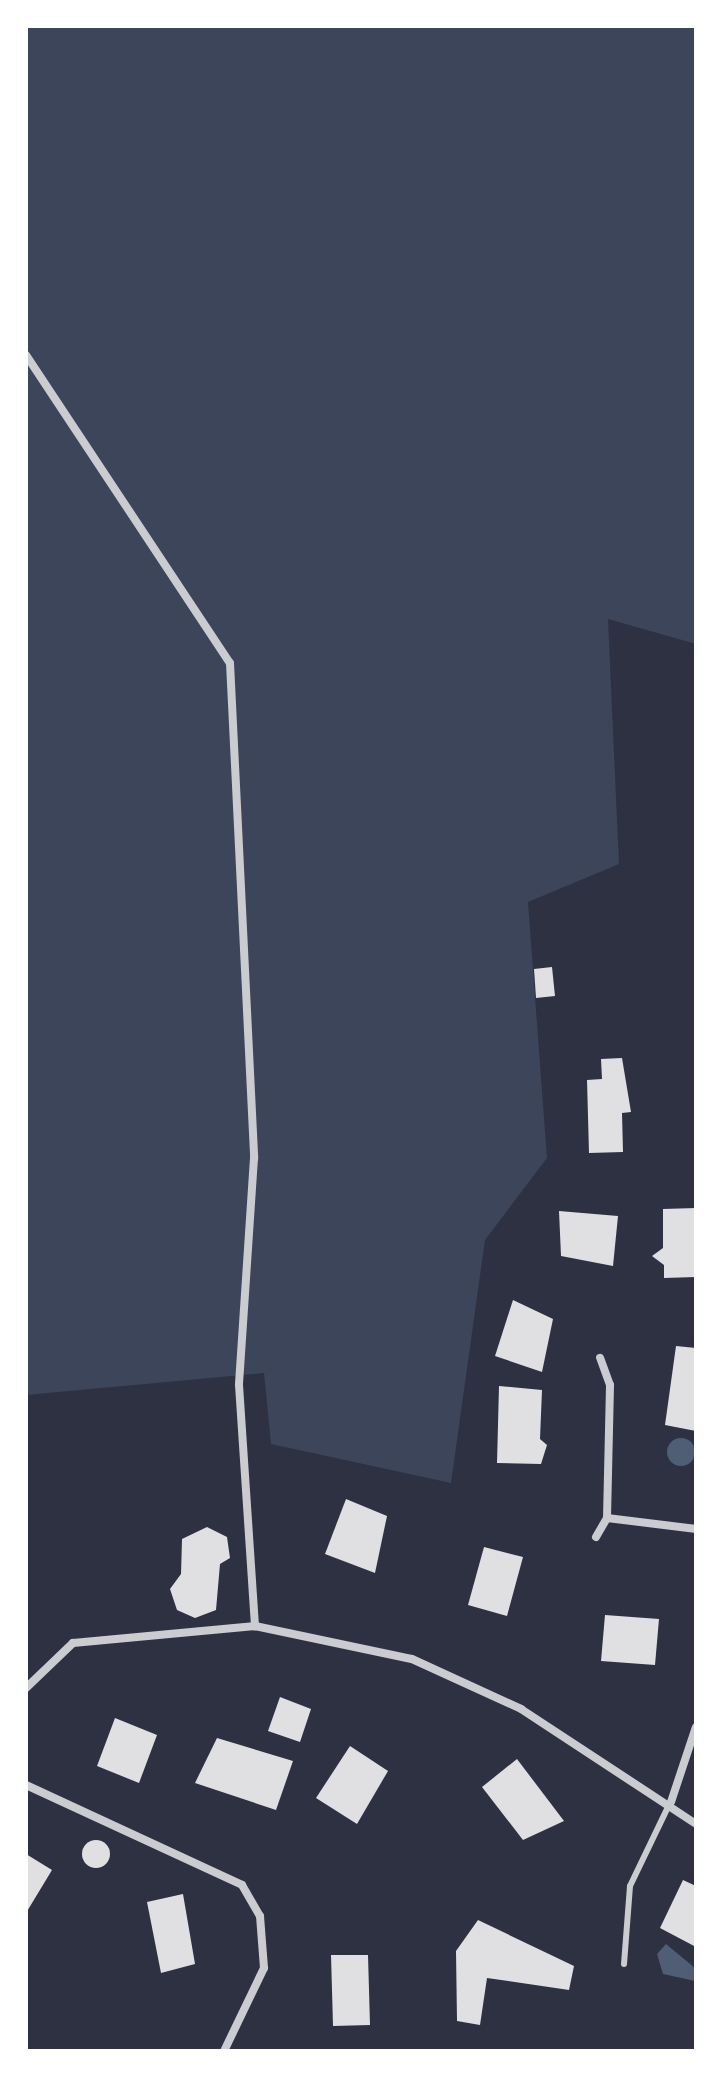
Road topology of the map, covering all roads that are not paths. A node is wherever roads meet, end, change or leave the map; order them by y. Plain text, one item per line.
1 (26, 355) edge
2 (600, 1358) dead end
3 (607, 1518) junction
4 (696, 1529) edge
5 (596, 1537) dead end
6 (255, 1626) junction
7 (26, 1688) edge
8 (696, 1727) edge
9 (26, 1785) edge
10 (671, 1802) junction
11 (696, 1824) edge
12 (624, 1964) dead end
13 (224, 2051) edge

1 - 6 street
2 - 3 street
3 - 4 street
3 - 5 street
6 - 7 street
6 - 10 street
8 - 10 street
9 - 13 street
10 - 11 street
10 - 12 lane

